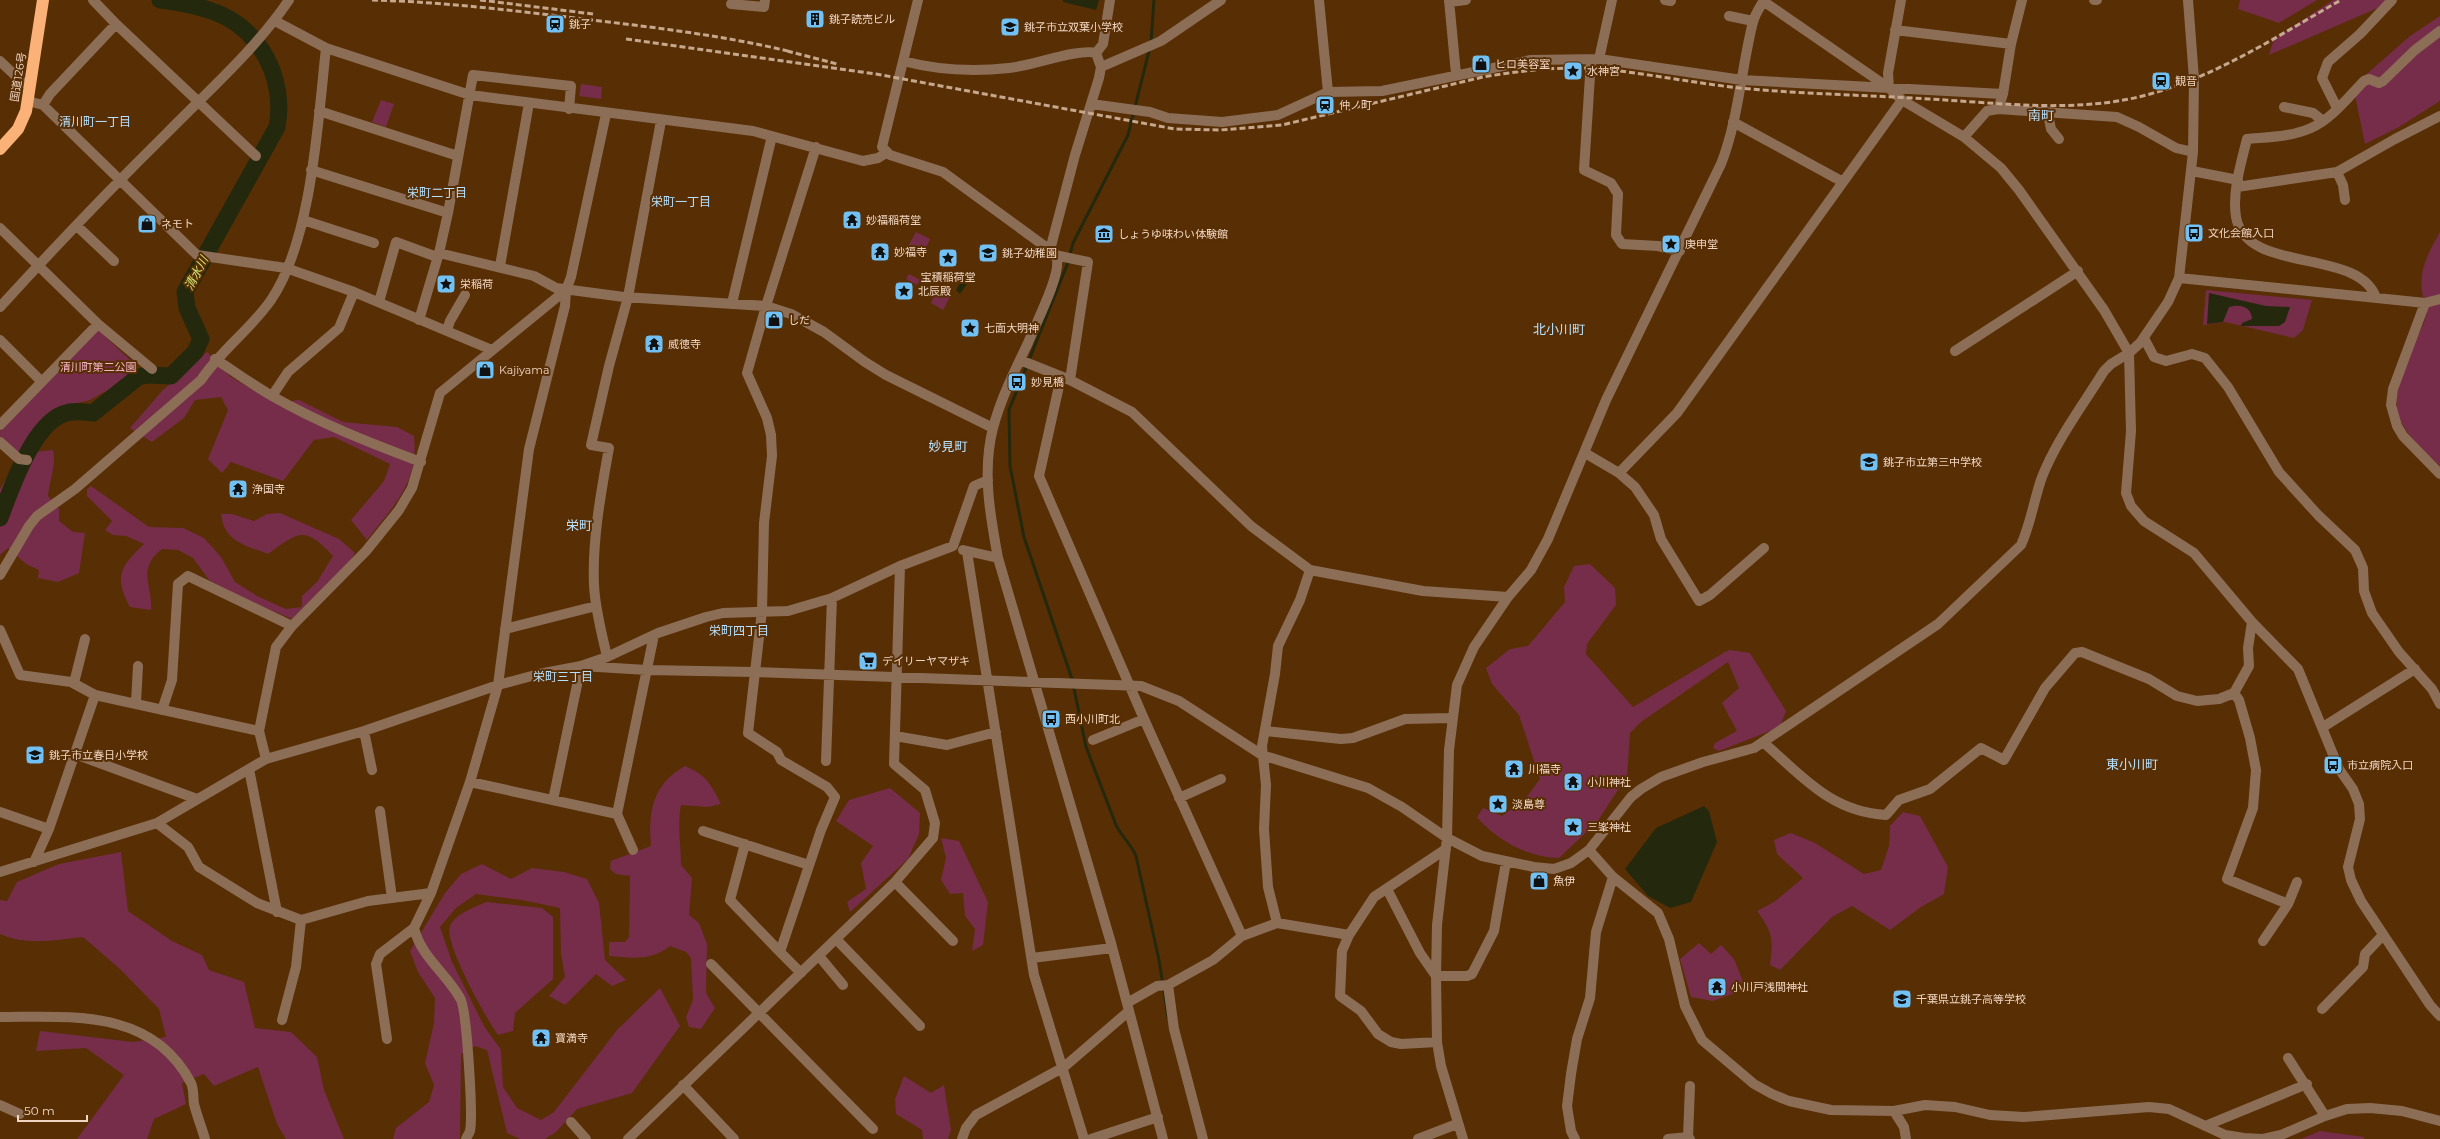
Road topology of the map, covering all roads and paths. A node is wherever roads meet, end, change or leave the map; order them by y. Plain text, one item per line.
1 (43, 0) edge
2 (93, 0) edge
3 (289, 0) edge
4 (765, 0) edge
5 (918, 0) edge
6 (1110, 0) edge
7 (1221, 0) edge
8 (1319, 0) edge
9 (1466, 0) edge
10 (1612, 0) edge
11 (1764, 0) edge
12 (1901, 0) edge
13 (2022, 0) edge
14 (2188, 0) edge
15 (2392, 0) edge
16 (1449, 1) edge
17 (731, 4) dead end
18 (1729, 16) dead end
19 (1753, 20) junction
20 (275, 21) junction
21 (116, 24) junction
22 (1895, 30) junction
23 (2440, 31) edge
24 (2011, 44) junction
25 (326, 48) junction
26 (1096, 53) junction
27 (1595, 59) junction
28 (0, 61) edge
29 (903, 61) junction
30 (1101, 67) junction
31 (1456, 74) junction
32 (1742, 80) junction
33 (30, 84) junction
34 (1889, 88) junction
35 (1328, 92) junction
36 (2003, 94) junction
37 (470, 95) junction
38 (199, 100) junction
39 (1902, 100) junction
40 (28, 101) junction
41 (529, 103) junction
42 (1091, 104) junction
43 (43, 105) junction
44 (2284, 107) dead end
45 (2337, 108) junction
46 (570, 109) junction
47 (1998, 109) junction
48 (319, 111) junction
49 (606, 114) junction
50 (2048, 114) junction
51 (2440, 116) edge
52 (2323, 120) junction
53 (661, 121) junction
54 (1733, 122) junction
55 (772, 136) junction
56 (1964, 137) junction
57 (2059, 139) dead end
58 (816, 147) junction
59 (0, 149) edge
60 (2193, 152) junction
61 (886, 153) junction
62 (256, 156) dead end
63 (458, 156) junction
64 (311, 170) junction
65 (2192, 171) junction
66 (2337, 172) junction
67 (120, 180) junction
68 (1843, 182) junction
69 (2238, 184) junction
70 (2345, 200) dead end
71 (448, 213) junction
72 (303, 220) junction
73 (77, 226) junction
74 (0, 228) edge
75 (374, 243) dead end
76 (1680, 251) junction
77 (1053, 252) junction
78 (438, 255) junction
79 (114, 261) dead end
80 (38, 266) junction
81 (500, 266) junction
82 (286, 268) junction
83 (2078, 272) junction
84 (2179, 278) junction
85 (566, 290) junction
86 (354, 292) junction
87 (464, 295) dead end
88 (628, 297) junction
89 (2376, 298) junction
90 (2440, 299) edge
91 (378, 302) junction
92 (732, 303) junction
93 (2425, 303) junction
94 (766, 306) junction
95 (0, 307) edge
96 (419, 320) junction
97 (98, 324) junction
98 (447, 330) junction
99 (2144, 338) junction
100 (0, 340) edge
101 (492, 350) junction
102 (1955, 351) dead end
103 (2129, 353) junction
104 (215, 359) junction
105 (1020, 360) junction
106 (152, 368) dead end
107 (1066, 378) junction
108 (42, 382) junction
109 (272, 396) junction
110 (0, 425) edge
111 (993, 428) junction
112 (0, 442) edge
113 (1585, 453) junction
114 (23, 459) dead end
115 (421, 462) junction
116 (1620, 473) junction
117 (2440, 474) edge
118 (988, 480) junction
119 (953, 546) junction
120 (1764, 548) dead end
121 (967, 552) junction
122 (998, 558) junction
123 (900, 566) junction
124 (1310, 570) junction
125 (0, 575) edge
126 (832, 598) junction
127 (1508, 598) junction
128 (596, 606) junction
129 (762, 611) junction
130 (2252, 622) junction
131 (292, 626) junction
132 (505, 629) junction
133 (0, 630) edge
134 (654, 635) junction
135 (85, 639) dead end
136 (606, 658) junction
137 (138, 666) dead end
138 (581, 666) junction
139 (2415, 669) junction
140 (647, 670) junction
141 (754, 672) junction
142 (831, 675) junction
143 (896, 677) junction
144 (988, 681) junction
145 (1036, 682) junction
146 (74, 683) junction
147 (498, 685) junction
148 (1129, 685) junction
149 (2234, 693) junction
150 (95, 695) junction
151 (136, 702) junction
152 (2440, 704) edge
153 (162, 710) junction
154 (1451, 718) junction
155 (1144, 719) junction
156 (2323, 727) junction
157 (259, 731) junction
158 (364, 731) junction
159 (1266, 731) junction
160 (996, 732) junction
161 (895, 736) junction
162 (1092, 740) dead end
163 (1763, 742) junction
164 (75, 754) junction
165 (1262, 754) junction
166 (266, 759) junction
167 (826, 761) dead end
168 (249, 769) junction
169 (372, 770) dead end
170 (1221, 779) dead end
171 (470, 782) junction
172 (1179, 798) junction
173 (197, 799) junction
174 (553, 800) junction
175 (380, 811) dead end
176 (0, 812) edge
177 (617, 814) junction
178 (157, 823) junction
179 (50, 830) junction
180 (703, 831) dead end
181 (1447, 838) junction
182 (745, 844) junction
183 (1446, 849) junction
184 (633, 850) dead end
185 (1588, 850) junction
186 (34, 862) junction
187 (1506, 862) junction
188 (809, 866) junction
189 (0, 872) edge
190 (1613, 877) junction
191 (895, 882) junction
192 (2297, 882) dead end
193 (1386, 889) junction
194 (431, 893) junction
195 (392, 898) junction
196 (2288, 904) junction
197 (277, 912) junction
198 (301, 920) junction
199 (1277, 923) junction
200 (414, 928) junction
201 (1349, 935) junction
202 (2383, 935) junction
203 (1242, 936) junction
204 (836, 939) junction
205 (953, 941) dead end
206 (2263, 941) dead end
207 (1112, 948) junction
208 (780, 952) junction
209 (819, 956) junction
210 (1032, 958) junction
211 (711, 964) dead end
212 (801, 973) junction
213 (1436, 976) junction
214 (843, 985) dead end
215 (1168, 985) junction
216 (1128, 1007) junction
217 (2322, 1009) dead end
218 (760, 1012) junction
219 (2440, 1016) edge
220 (0, 1017) edge
221 (282, 1020) dead end
222 (920, 1026) dead end
223 (387, 1039) dead end
224 (1437, 1042) junction
225 (2288, 1058) dead end
226 (1064, 1067) junction
227 (2307, 1084) junction
228 (684, 1085) junction
229 (1690, 1086) dead end
230 (0, 1105) edge
231 (1894, 1111) junction
232 (20, 1114) dead end
233 (2325, 1116) junction
234 (1158, 1117) junction
235 (2440, 1121) edge
236 (571, 1122) dead end
237 (1457, 1124) junction
238 (2205, 1126) junction
239 (873, 1129) dead end
240 (1689, 1138) edge
241 (206, 1139) edge
242 (466, 1139) edge
243 (586, 1139) edge
244 (628, 1139) edge
245 (734, 1139) edge
246 (962, 1139) edge
247 (1084, 1139) edge
248 (1092, 1139) edge
249 (1163, 1139) edge
250 (1203, 1139) edge
251 (1418, 1139) edge
252 (1463, 1139) edge
253 (1575, 1139) edge
254 (1668, 1139) edge
255 (1906, 1139) edge

1 - 33 highway, 国道126号
2 - 21 street
3 - 20 street
4 - 17 street
5 - 29 street
6 - 26 street
7 - 30 street
8 - 35 street
9 - 16 street
10 - 27 street
11 - 19 street
11 - 34 street
12 - 22 street
13 - 24 street
14 - 60 street
15 - 45 street
16 - 31 street
18 - 19 street
19 - 32 street
20 - 25 street
20 - 38 street
21 - 38 street
21 - 43 street
22 - 24 street
22 - 34 street
23 - 45 street
24 - 36 street
25 - 37 street
25 - 48 street
26 - 29 street
26 - 30 street
27 - 31 street
27 - 32 street
27 - 76 street
28 - 33 street
29 - 61 street
30 - 42 street
31 - 35 street
32 - 34 street
32 - 54 street
33 - 40 highway, 国道126号
34 - 36 street
34 - 39 street
35 - 42 street
36 - 47 street
37 - 41 street
37 - 46 street
37 - 63 street
38 - 62 street
38 - 67 street
39 - 56 street
39 - 68 street
40 - 43 street
40 - 59 highway, 国道126号
41 - 46 street
41 - 81 street
42 - 77 street
43 - 67 street
44 - 52 street
45 - 52 street
46 - 49 street
47 - 50 street
47 - 56 street
48 - 63 street
48 - 64 street
49 - 53 street
49 - 85 street
50 - 57 street
50 - 60 street
51 - 66 street
52 - 69 street
53 - 55 street
53 - 88 street
54 - 68 street
54 - 76 street
55 - 58 street
55 - 92 street
56 - 83 street
58 - 61 street
58 - 94 street
60 - 65 street
61 - 77 street
63 - 71 street
64 - 71 street
64 - 72 street
65 - 69 street
65 - 84 street
66 - 69 street
66 - 70 street
67 - 73 street
67 - 82 street
68 - 116 street
69 - 89 street
71 - 78 street
72 - 75 street
72 - 82 street
73 - 79 street
73 - 80 street
74 - 80 street
76 - 113 street
77 - 105 street
77 - 107 street
78 - 81 street
78 - 91 street
78 - 96 street
80 - 95 street
80 - 97 street
81 - 85 street
82 - 86 street
82 - 104 street
83 - 102 street
83 - 103 street
84 - 89 street
84 - 99 street
85 - 88 street
85 - 101 street
85 - 132 street
86 - 91 street
86 - 109 street
87 - 98 street
88 - 92 street
88 - 128 street
89 - 93 street
90 - 93 street
91 - 96 street
92 - 94 street
93 - 117 street
94 - 111 street
94 - 129 street
96 - 98 street
97 - 106 street
97 - 108 street
98 - 101 street
99 - 103 street
99 - 139 street
100 - 108 street
101 - 115 street
103 - 130 street
103 - 163 street
104 - 109 street
104 - 125 street
105 - 107 street
105 - 111 street
107 - 124 street
107 - 148 street
108 - 110 street
109 - 115 street
111 - 118 street
112 - 114 street
113 - 116 street
113 - 127 street
115 - 131 street
116 - 120 street
118 - 119 street
118 - 122 street
119 - 121 street
119 - 123 street
121 - 122 street
121 - 144 street
122 - 145 street
123 - 126 street
123 - 143 street
124 - 127 street
124 - 159 street
126 - 129 street
126 - 142 street
127 - 154 street
128 - 132 street
128 - 136 street
129 - 134 street
129 - 141 street
130 - 149 street
130 - 156 street
131 - 153 street
131 - 157 street
132 - 147 street
133 - 146 street
134 - 136 street
134 - 140 street
135 - 146 street
136 - 138 street
137 - 151 street
138 - 140 street
138 - 147 street
138 - 174 street
139 - 152 street
139 - 156 street
140 - 141 street
140 - 177 street
141 - 142 street
141 - 188 street
142 - 143 street
142 - 167 street
143 - 144 street
143 - 161 street
144 - 145 street
144 - 160 street
145 - 148 street
145 - 207 street
146 - 150 street
147 - 158 street
147 - 171 street
148 - 155 street
148 - 165 street
149 - 163 street
149 - 196 street
150 - 151 street
150 - 164 street
151 - 153 street
153 - 157 street
154 - 159 street
154 - 181 street
155 - 162 street
155 - 172 street
156 - 202 street
157 - 166 street
158 - 166 street
158 - 169 street
159 - 165 street
160 - 161 street
160 - 210 street
161 - 191 street
163 - 185 street
164 - 173 street
164 - 179 street
165 - 181 street
165 - 199 street
166 - 168 street
168 - 173 street
168 - 197 street
170 - 172 street
171 - 174 street
171 - 194 street
172 - 203 street
173 - 178 street
174 - 177 street
175 - 195 street
176 - 179 street
177 - 184 street
178 - 186 street
178 - 197 street
179 - 186 street
180 - 182 street
181 - 183 street
181 - 187 street
182 - 188 street
182 - 208 street
183 - 193 street
183 - 213 street
185 - 187 street
185 - 190 street
186 - 189 street
187 - 213 street
188 - 208 street
190 - 231 street
190 - 253 street
191 - 204 street
191 - 205 street
192 - 196 street
193 - 201 street
193 - 213 street
194 - 195 street
194 - 200 street
195 - 198 street
196 - 206 street
197 - 198 street
198 - 221 street
199 - 201 street
199 - 203 street
200 - 223 street
200 - 242 street
201 - 224 street
202 - 217 street
202 - 219 street
203 - 215 street
204 - 209 street
204 - 222 street
207 - 210 street
207 - 216 street
208 - 212 street
209 - 212 street
209 - 214 street
210 - 226 street
211 - 218 street
212 - 218 street
213 - 224 street
215 - 216 street
215 - 250 street
216 - 226 street
216 - 234 street
218 - 228 street
218 - 239 street
220 - 241 street
224 - 237 street
225 - 227 street
226 - 246 street
226 - 247 street
227 - 233 street
227 - 238 street
228 - 244 street
228 - 245 street
229 - 240 street
230 - 232 street
231 - 238 street
231 - 255 street
233 - 235 street
233 - 238 street
234 - 248 street
234 - 249 street
236 - 243 street
237 - 251 street
237 - 252 street
240 - 254 street

